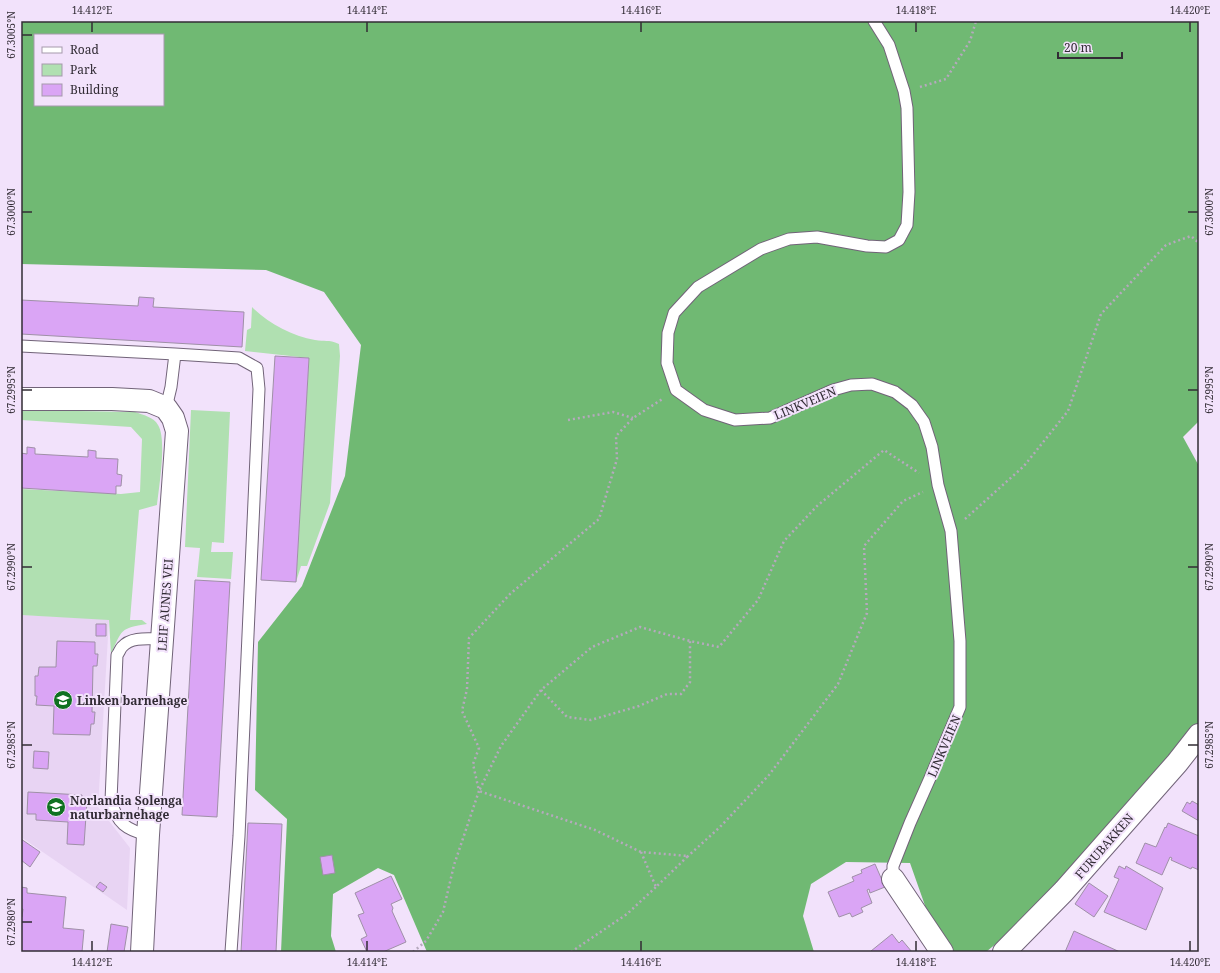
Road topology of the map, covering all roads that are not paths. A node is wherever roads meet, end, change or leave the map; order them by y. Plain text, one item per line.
1 (874, 21) edge
2 (21, 346) edge
3 (175, 354) junction
4 (21, 399) edge
5 (166, 408) junction
6 (162, 639) junction
7 (1199, 735) edge
8 (148, 835) junction
9 (893, 879) joint
10 (142, 952) edge
11 (231, 952) edge
12 (942, 952) edge
13 (1004, 952) edge

1 - 9 lane, LINKVEIEN
2 - 3 lane
3 - 5 lane
3 - 11 lane
4 - 5 street
5 - 6 street, LEIF AUNES VEI
6 - 8 street, LEIF AUNES VEI
6 - 8 lane
7 - 13 street, FURUBAKKEN
8 - 10 street, LEIF AUNES VEI
9 - 12 street, LINKVEIEN

